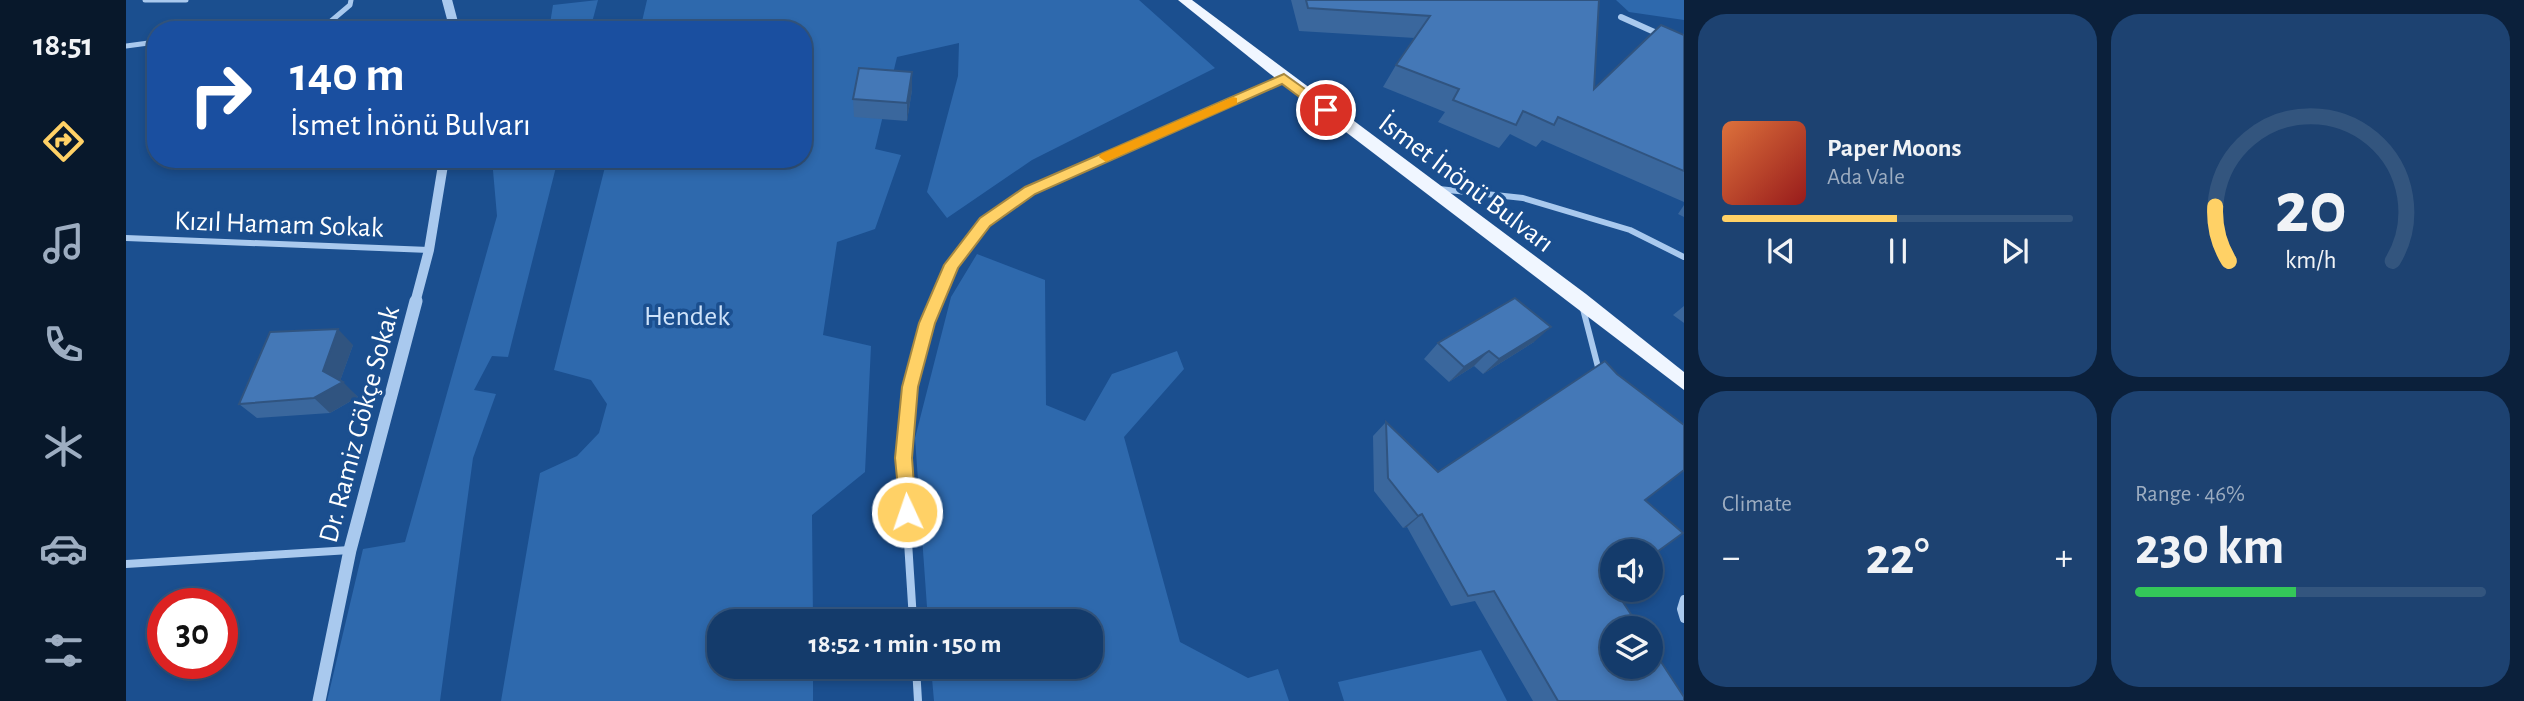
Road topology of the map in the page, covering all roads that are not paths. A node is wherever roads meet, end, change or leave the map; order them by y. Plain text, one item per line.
1 (145, 0) edge
2 (186, 0) edge
3 (351, 0) edge
4 (447, 0) edge
5 (1184, 0) edge
6 (1621, 17) dead end
7 (331, 21) edge
8 (453, 21) edge
9 (1671, 40) edge
10 (147, 43) edge
11 (126, 46) edge
12 (1284, 78) junction
13 (443, 168) edge
14 (1432, 188) junction
15 (126, 238) edge
16 (429, 250) junction
17 (1684, 257) edge
18 (1580, 299) junction
19 (1600, 374) edge
20 (1684, 383) edge
21 (350, 550) junction
22 (126, 564) edge
23 (1684, 599) edge
24 (912, 609) edge
25 (1684, 619) edge
26 (917, 679) edge
27 (319, 701) edge
28 (918, 701) edge

1 - 2 street
3 - 7 street
4 - 8 street
5 - 12 main road, İsmet İnönü Bulvarı
6 - 9 street
10 - 11 street
12 - 14 main road, İsmet İnönü Bulvarı
12 - 24 street
13 - 16 street, Dr. Ramiz Gökçe Sokak
14 - 17 street
14 - 18 main road, İsmet İnönü Bulvarı
15 - 16 street, Kızıl Hamam Sokak
16 - 21 street, Dr. Ramiz Gökçe Sokak
18 - 19 lane
18 - 20 main road, İsmet İnönü Bulvarı
21 - 22 street
21 - 27 street, Dr. Ramiz Gökçe Sokak
23 - 25 street
26 - 28 street

